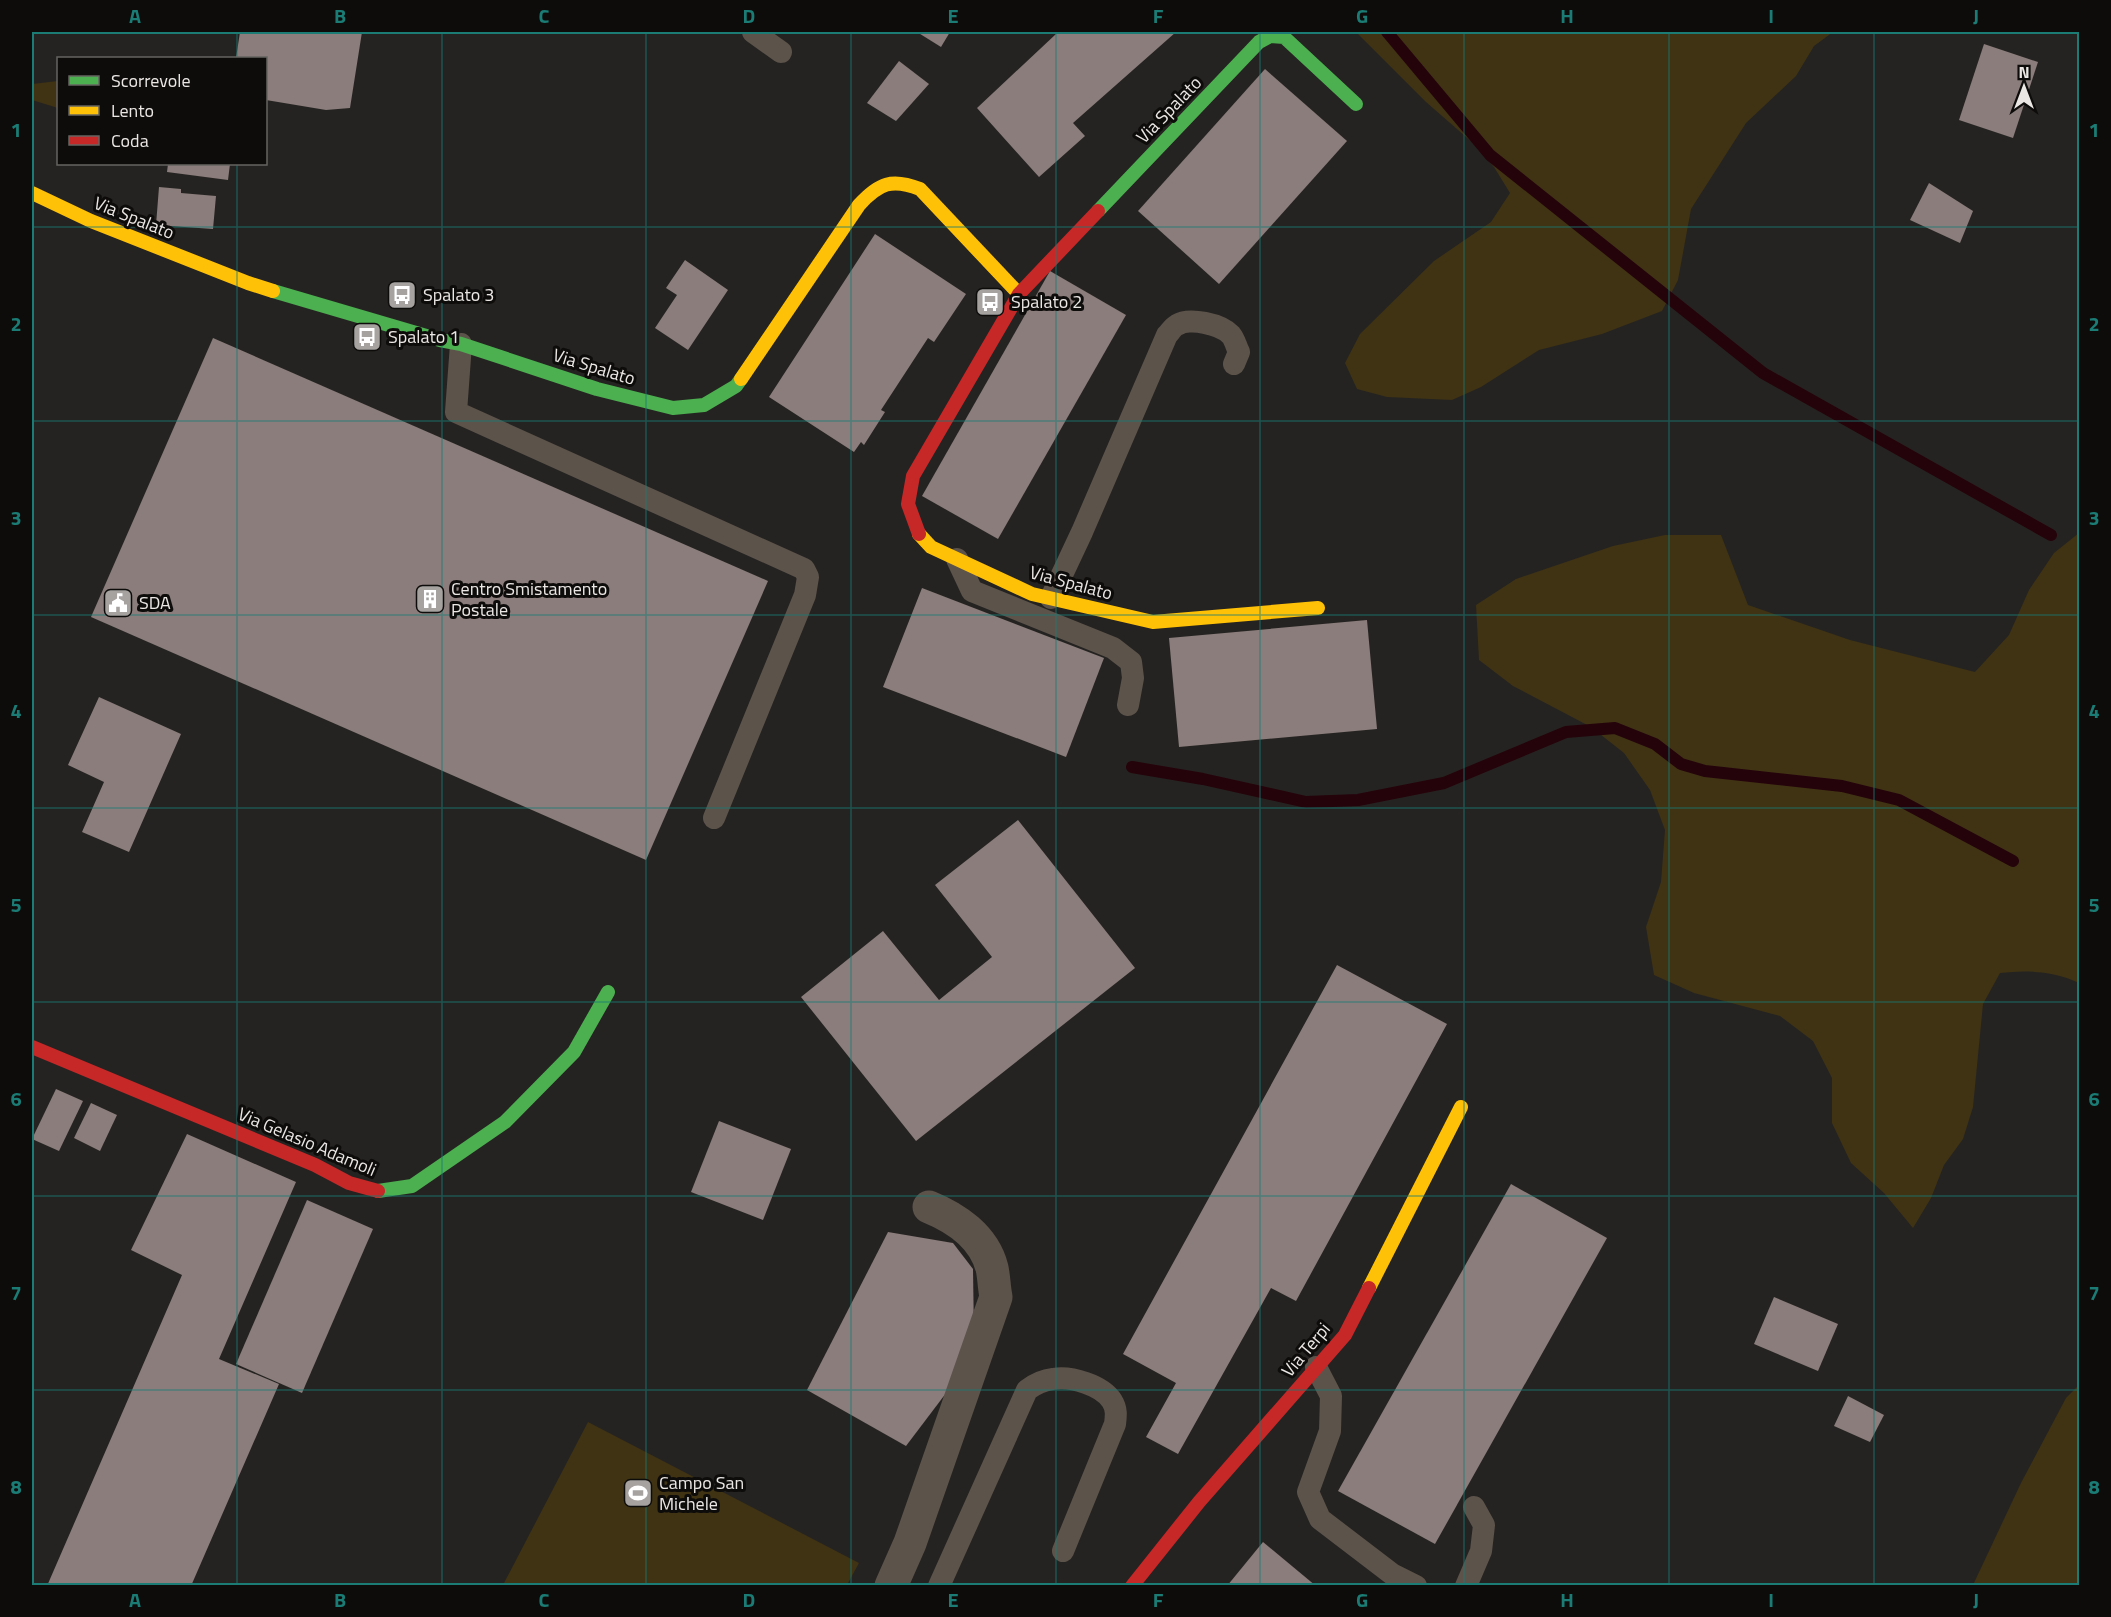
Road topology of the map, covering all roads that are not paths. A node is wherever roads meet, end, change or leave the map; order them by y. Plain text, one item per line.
1 (753, 32) edge
2 (781, 52) dead end
3 (1356, 104) dead end
4 (32, 193) edge
5 (1019, 294) junction
6 (461, 344) junction
7 (1234, 364) dead end
8 (957, 559) junction
9 (1050, 598) junction
10 (1318, 608) dead end
11 (1128, 705) dead end
12 (714, 818) dead end
13 (608, 992) dead end
14 (32, 1047) edge
15 (1461, 1107) dead end
16 (929, 1207) dead end
17 (1316, 1367) junction
18 (1474, 1507) dead end
19 (1063, 1551) dead end
20 (891, 1586) edge
21 (939, 1586) edge
22 (1132, 1586) edge
23 (1416, 1586) edge
24 (1466, 1586) edge

1 - 2 lane
3 - 5 street, Via Spalato
4 - 6 street, Via Spalato
5 - 6 street, Via Spalato
5 - 8 street, Via Spalato
6 - 12 lane
7 - 9 lane
8 - 9 street, Via Spalato
8 - 11 lane
9 - 10 street, Via Spalato
13 - 14 street, Via Gelasio Adamoli
15 - 17 street, Via Terpi
16 - 20 street
17 - 22 street, Via Terpi
17 - 23 lane
18 - 24 lane
19 - 21 lane

